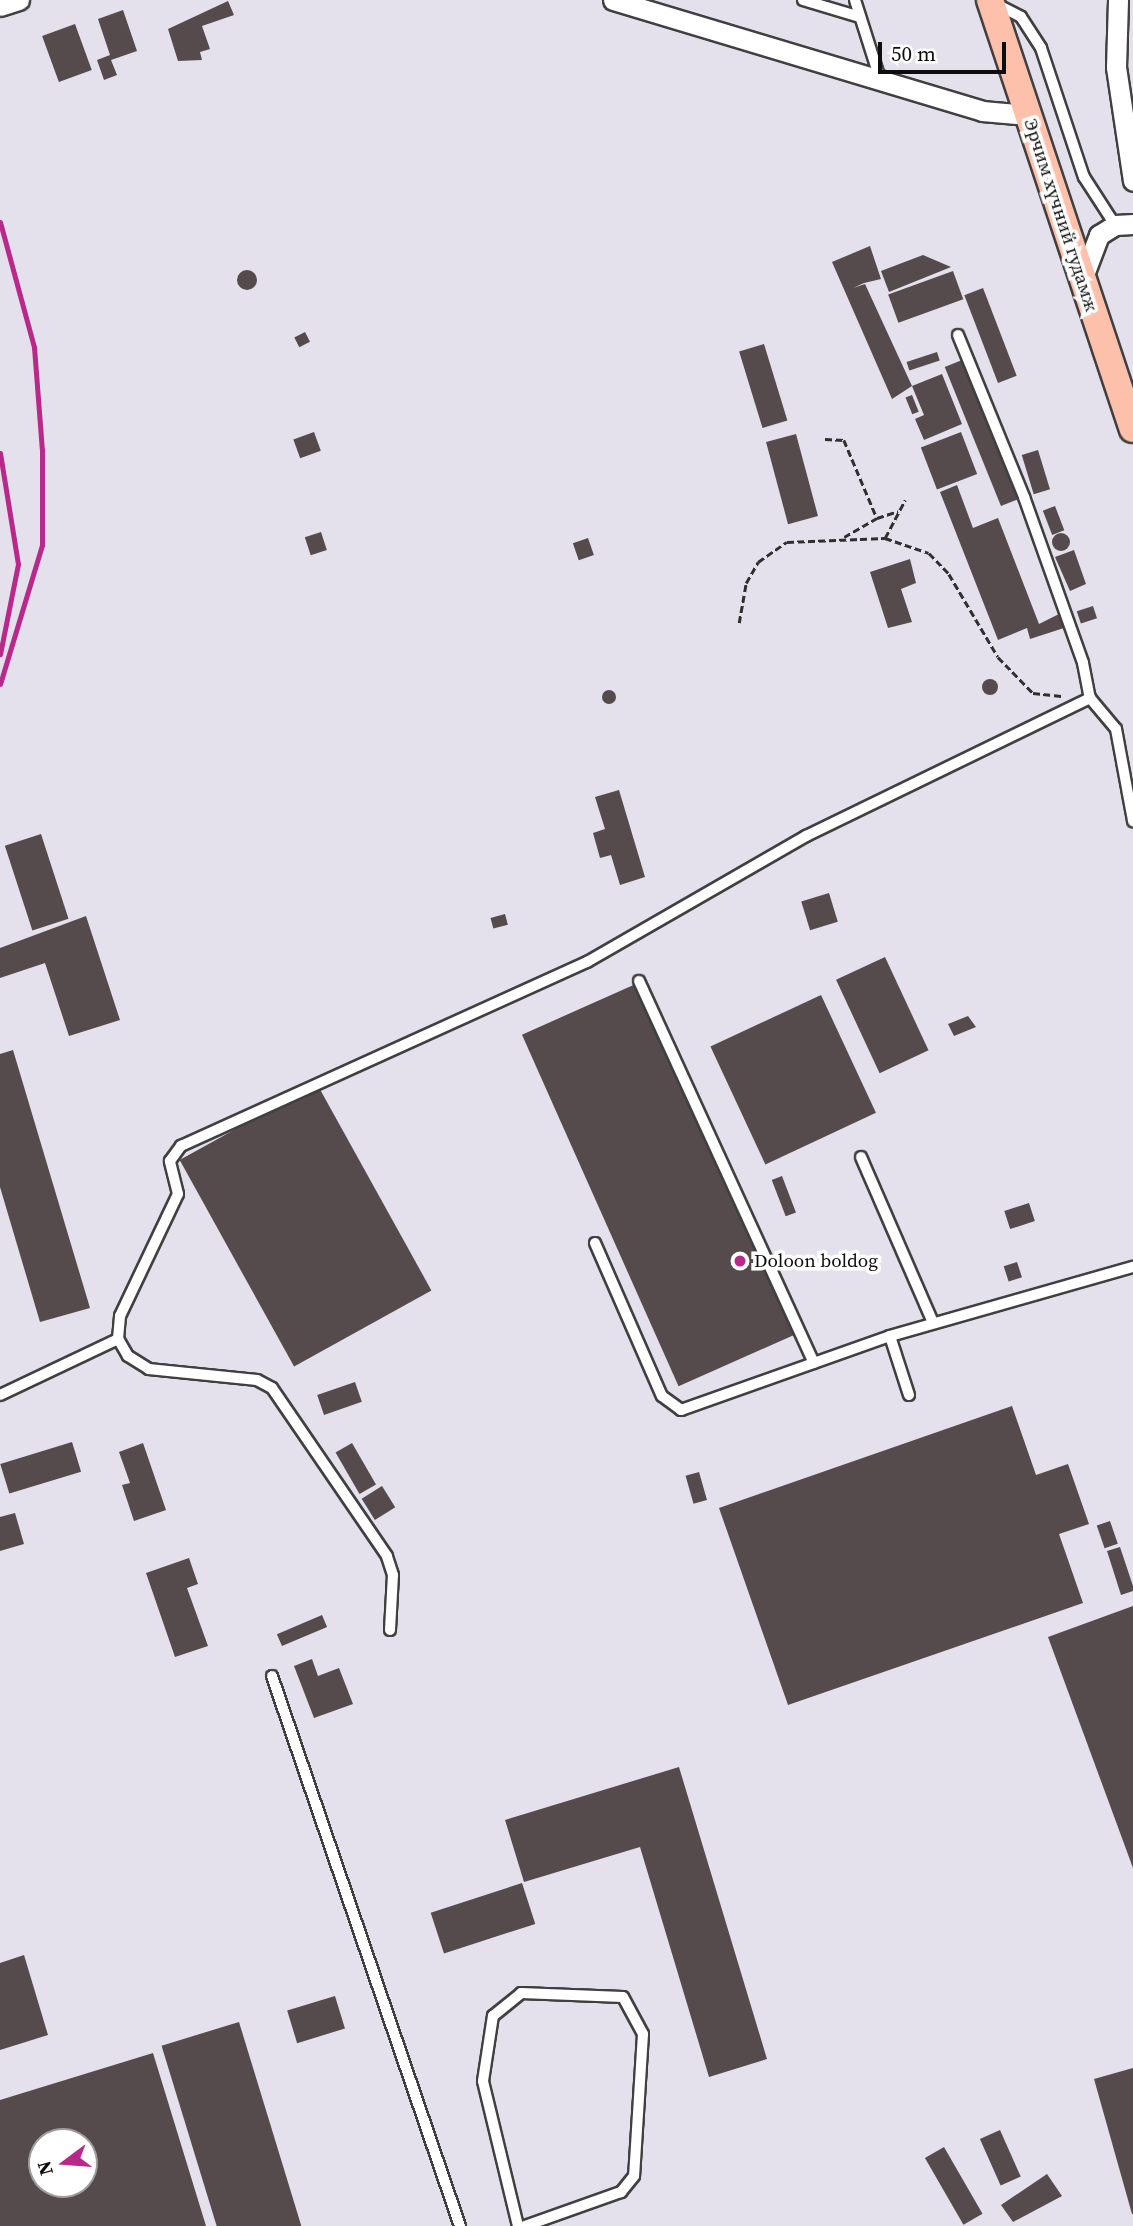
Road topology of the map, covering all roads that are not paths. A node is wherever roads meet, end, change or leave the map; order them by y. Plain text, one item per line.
1 (19, 0) edge
2 (613, 0) edge
3 (803, 0) edge
4 (855, 0) edge
5 (1118, 0) edge
6 (990, 1) edge
7 (0, 6) edge
8 (860, 17) junction
9 (880, 79) junction
10 (1028, 115) junction
11 (1133, 181) edge
12 (1124, 224) edge
13 (1082, 278) junction
14 (958, 335) dead end
15 (1133, 429) edge
16 (1090, 698) junction
17 (1133, 821) edge
18 (639, 981) dead end
19 (861, 1157) dead end
20 (595, 1243) dead end
21 (1133, 1266) edge
22 (932, 1320) junction
23 (890, 1336) junction
24 (118, 1339) junction
25 (814, 1363) junction
26 (0, 1395) edge
27 (909, 1395) dead end
28 (390, 1630) dead end
29 (272, 1676) dead end
30 (460, 2226) edge
31 (518, 2226) edge
32 (525, 2226) edge

1 - 7 street
2 - 9 street
3 - 8 lane
4 - 8 lane
5 - 11 street
6 - 10 main road, Эрчим хүчний гудамж
6 - 12 lane
8 - 9 lane
9 - 10 street
10 - 13 main road, Эрчим хүчний гудамж
12 - 13 street
13 - 15 main road, Эрчим хүчний гудамж
14 - 16 lane
16 - 17 lane
16 - 24 lane
18 - 25 lane
19 - 22 lane
20 - 25 lane
21 - 22 lane
22 - 23 lane
23 - 25 lane
23 - 27 lane
24 - 26 lane
24 - 28 lane
29 - 30 lane
31 - 32 lane

